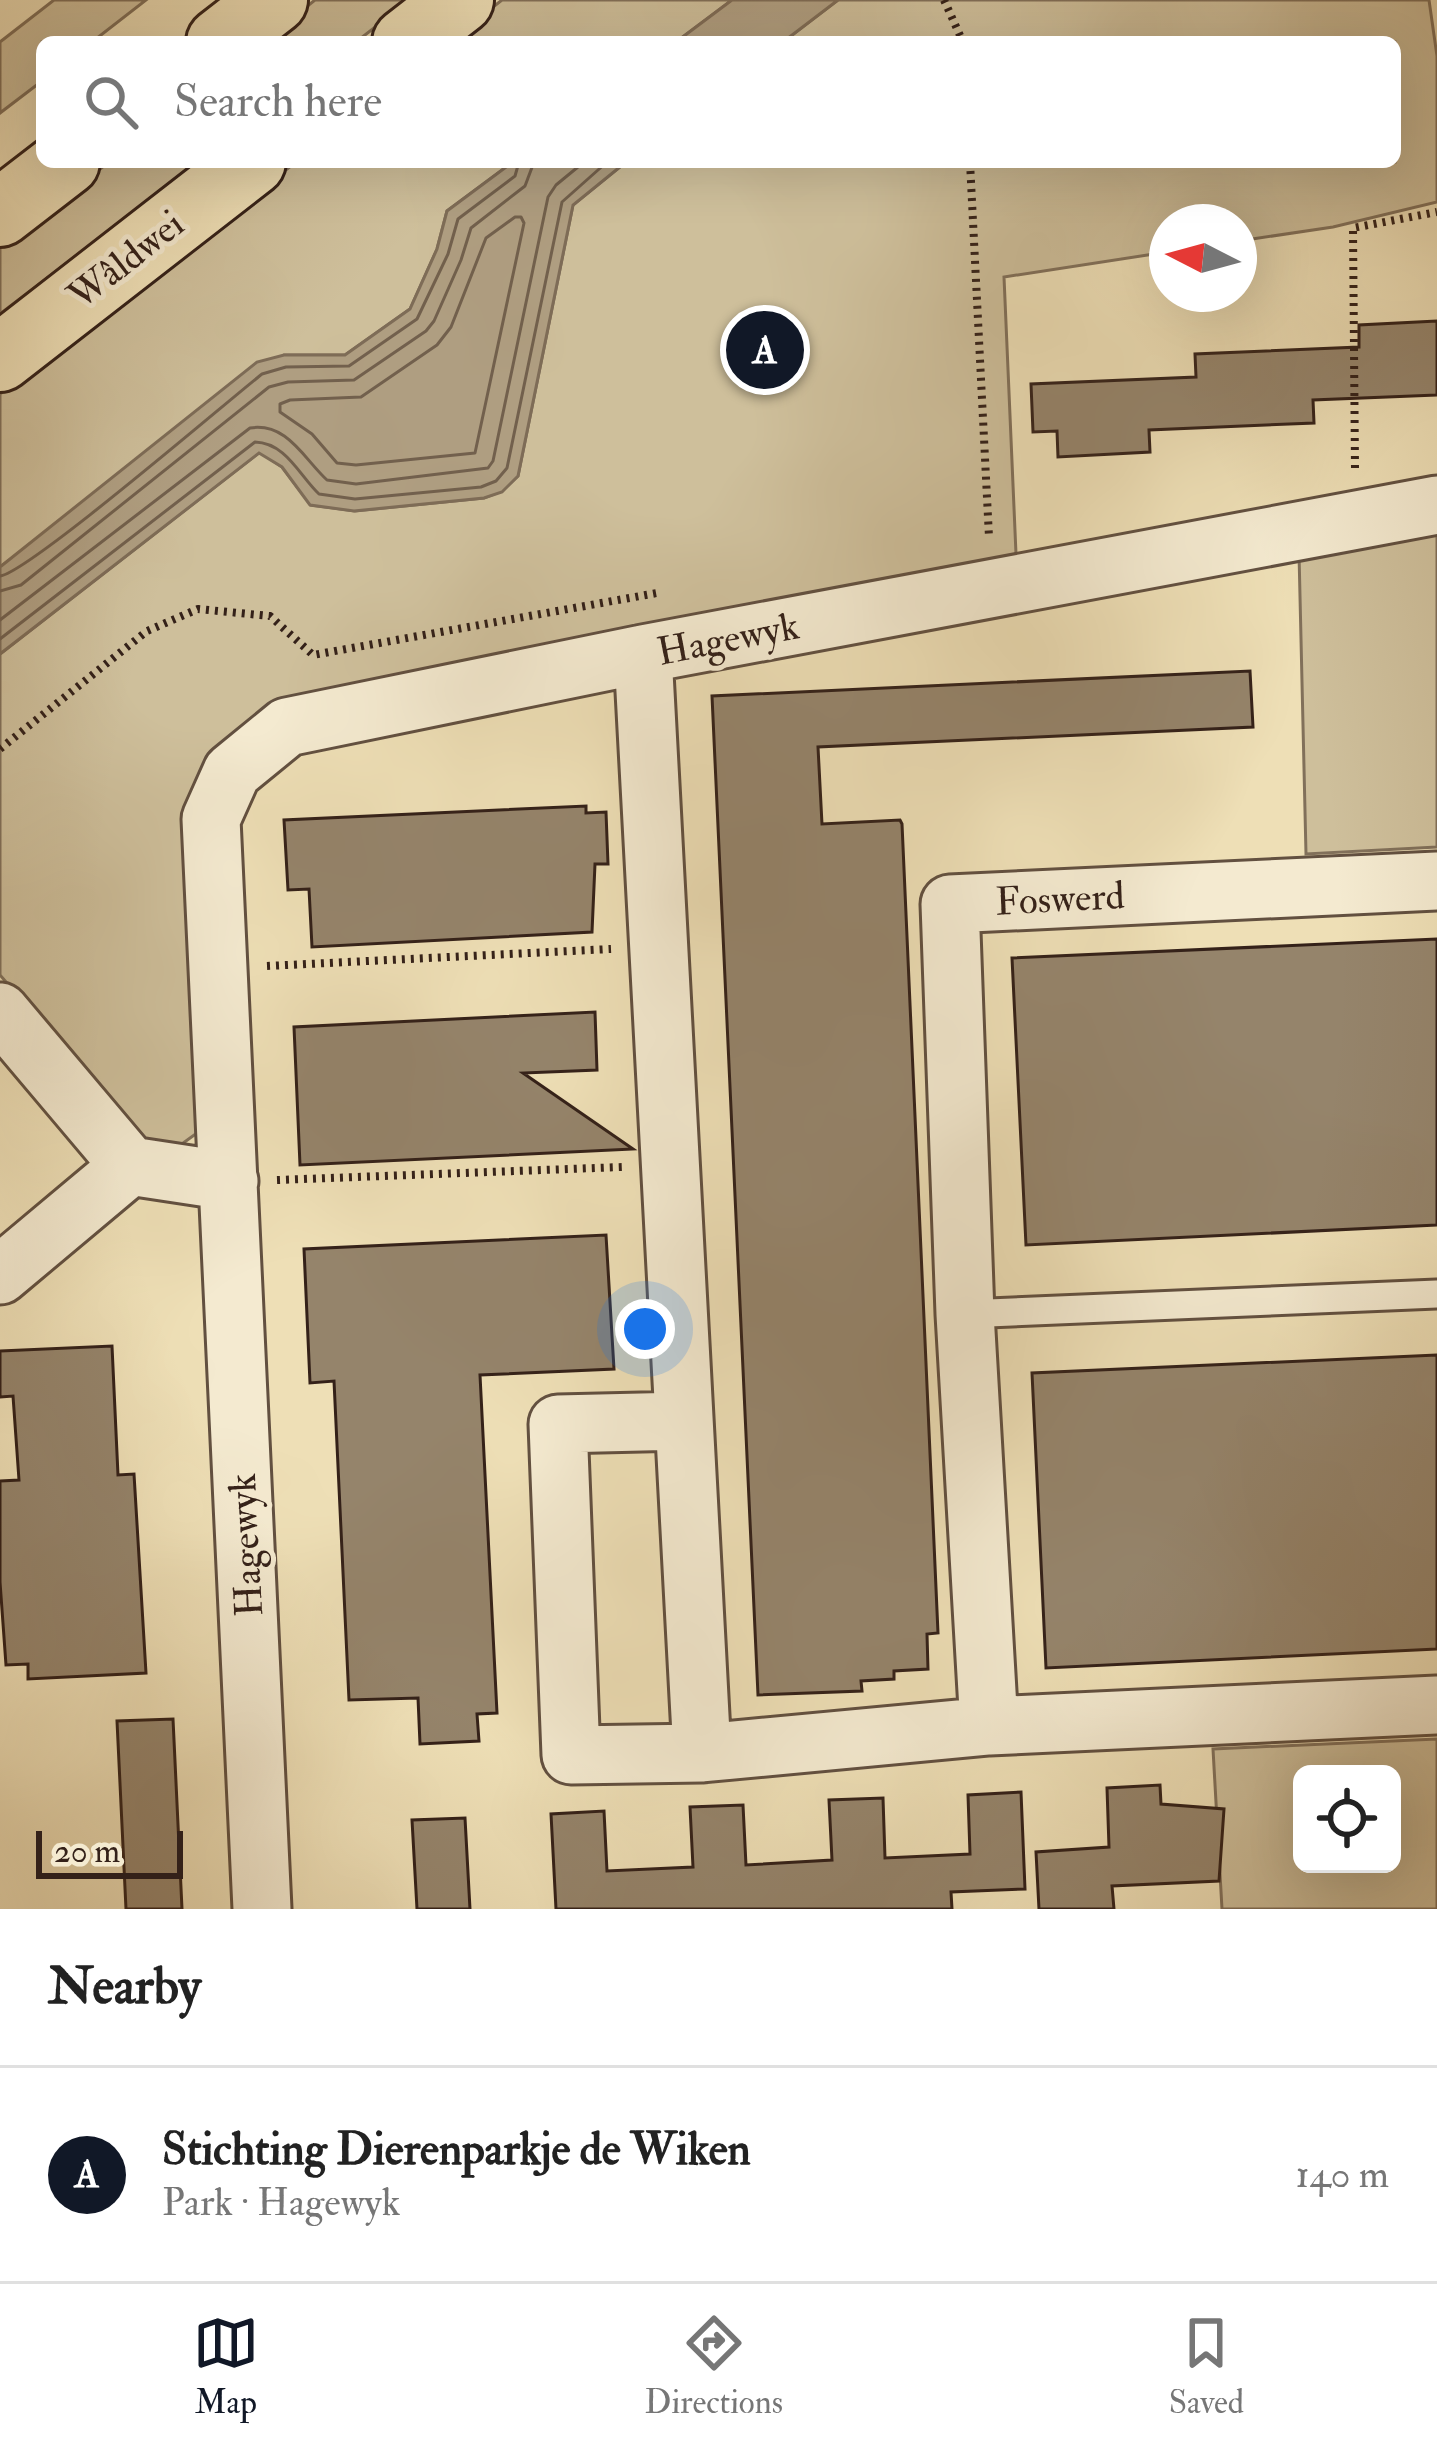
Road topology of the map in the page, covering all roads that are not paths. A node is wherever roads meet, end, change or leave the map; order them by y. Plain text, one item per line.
1 (274, 0) edge
2 (460, 0) edge
3 (228, 36) edge
4 (414, 36) edge
5 (58, 168) edge
6 (244, 168) edge
7 (0, 213) edge
8 (0, 358) edge
9 (1437, 505) edge
10 (644, 655) junction
11 (1437, 881) edge
12 (0, 1012) edge
13 (130, 1166) junction
14 (229, 1181) junction
15 (0, 1275) edge
16 (1437, 1294) edge
17 (965, 1314) junction
18 (684, 1421) junction
19 (1437, 1705) edge
20 (989, 1726) junction
21 (702, 1753) junction
22 (262, 1909) edge

1 - 3 highway
2 - 4 highway
5 - 7 highway
6 - 8 highway, Wâldwei
9 - 10 street, Hagewyk
10 - 14 street, Hagewyk
10 - 18 street
11 - 17 street, Foswerd
12 - 13 street
13 - 14 street
13 - 15 street
14 - 22 street, Hagewyk
16 - 17 lane
17 - 20 street, Foswerd
18 - 21 street
18 - 21 street
19 - 20 street
20 - 21 street

